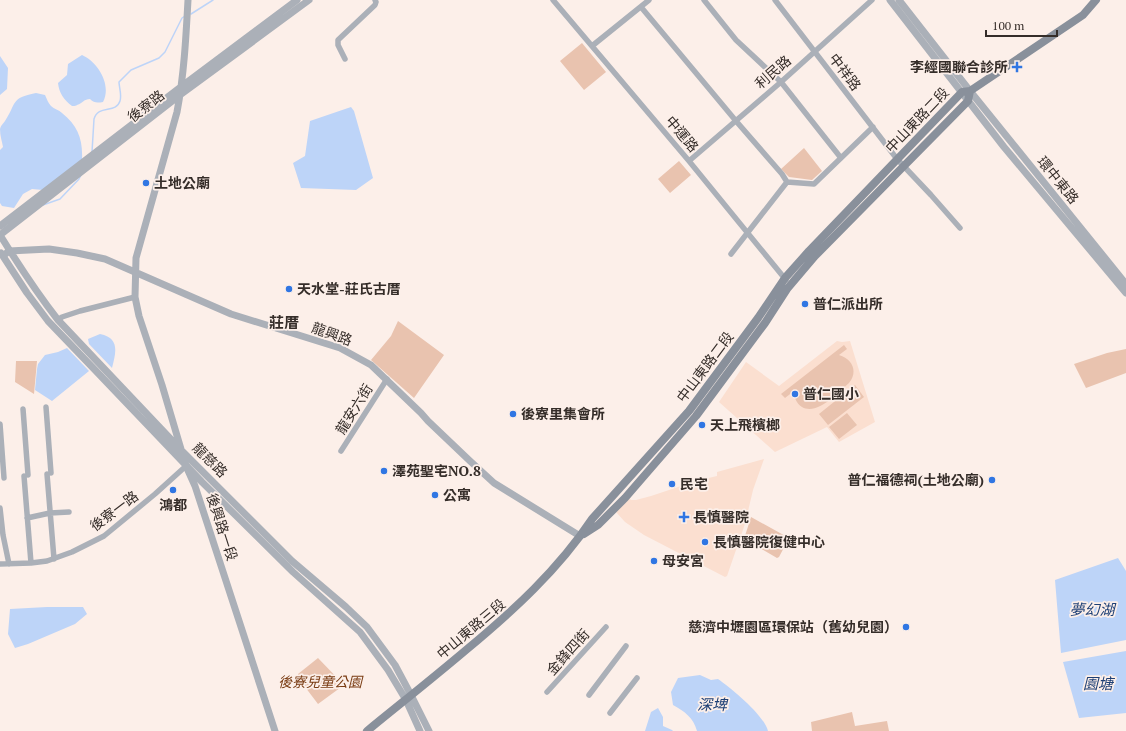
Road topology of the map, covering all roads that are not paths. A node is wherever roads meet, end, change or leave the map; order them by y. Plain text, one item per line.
1 (188, 0) edge
2 (297, 0) edge
3 (309, 0) edge
4 (553, 0) edge
5 (650, 0) edge
6 (704, 0) edge
7 (775, 0) edge
8 (872, 0) edge
9 (890, 0) edge
10 (899, 0) edge
11 (1096, 0) edge
12 (375, 2) edge
13 (641, 7) junction
14 (592, 46) junction
15 (814, 52) junction
16 (345, 59) dead end
17 (781, 82) junction
18 (182, 86) junction
19 (966, 92) junction
20 (180, 96) junction
21 (968, 101) junction
22 (736, 121) junction
23 (873, 127) junction
24 (841, 158) junction
25 (897, 159) junction
26 (689, 161) junction
27 (904, 166) junction
28 (787, 182) junction
29 (0, 226) edge
30 (960, 228) dead end
31 (747, 232) junction
32 (0, 235) edge
33 (9, 251) junction
34 (1, 254) edge
35 (731, 254) dead end
36 (135, 272) junction
37 (785, 278) junction
38 (790, 285) junction
39 (1125, 288) edge
40 (135, 297) junction
41 (58, 320) junction
42 (387, 379) junction
43 (46, 406) dead end
44 (23, 409) dead end
45 (0, 424) edge
46 (182, 451) junction
47 (341, 451) dead end
48 (186, 466) junction
49 (4, 478) dead end
50 (0, 508) edge
51 (69, 512) dead end
52 (50, 514) junction
53 (27, 518) junction
54 (580, 536) junction
55 (54, 559) junction
56 (31, 563) junction
57 (0, 564) edge
58 (9, 564) junction
59 (346, 607) junction
60 (339, 614) junction
61 (606, 627) dead end
62 (626, 646) dead end
63 (637, 678) dead end
64 (547, 692) dead end
65 (589, 695) dead end
66 (409, 697) junction
67 (610, 713) dead end
68 (275, 731) edge
69 (367, 731) edge
70 (420, 731) edge
71 (429, 731) edge

1 - 18 street, 後興路一段
2 - 18 street, 後寮路
3 - 20 street, 後寮路
4 - 14 street, 中運路
5 - 13 street
6 - 17 street
7 - 15 street, 中祥路
8 - 15 street, 利民路
9 - 19 street
10 - 19 street
11 - 19 main road
12 - 16 street
13 - 14 street
13 - 22 street
14 - 26 street, 中運路
15 - 17 street, 利民路
15 - 23 street, 中祥路
17 - 22 street, 利民路
17 - 24 street
18 - 20 street, 後興路一段
18 - 29 street, 後寮路
19 - 21 main road, 中山東路二段
19 - 25 main road, 中山東路二段
19 - 39 street, 環中東路
20 - 32 street, 後寮路
20 - 36 street, 後興路一段
21 - 27 main road, 中山東路二段
21 - 39 street, 環中東路
22 - 26 street, 利民路
22 - 28 street
23 - 24 street
23 - 25 street, 中祥路
24 - 28 street
25 - 27 street, 中祥路
25 - 37 main road, 中山東路二段
26 - 31 street, 中運路
27 - 30 street, 中祥路
27 - 38 main road, 中山東路二段
28 - 31 street
31 - 35 street
31 - 37 street, 中運路
32 - 33 street, 龍慈路
33 - 34 street
33 - 36 street, 龍興路
33 - 41 street, 龍慈路
34 - 48 street, 龍慈路
36 - 40 street, 後興路一段
36 - 42 street, 龍興路
37 - 38 street, 中運路
37 - 54 main road, 中山東路二段
38 - 54 main road, 中山東路二段
40 - 41 street
40 - 46 street, 後興路一段
41 - 46 street, 龍慈路
42 - 47 street, 龍安六街
42 - 54 street, 龍興路
43 - 52 street
44 - 53 street
45 - 49 street
46 - 48 street, 後興路一段
46 - 59 street, 龍慈路
48 - 55 street, 後寮一路
48 - 60 street, 龍慈路
48 - 68 street, 後興路一段
50 - 58 street
51 - 52 street
52 - 53 street
52 - 55 street
53 - 56 street
54 - 66 main road, 中山東路三段
55 - 56 street, 後寮一路
56 - 58 street, 後寮一路
57 - 58 street, 後寮一路
59 - 60 street
59 - 66 street, 龍慈路
60 - 66 street, 龍慈路
61 - 64 street, 金鋒四街
62 - 65 street
63 - 67 street
66 - 69 main road, 中山東路三段
66 - 70 street
66 - 71 street

